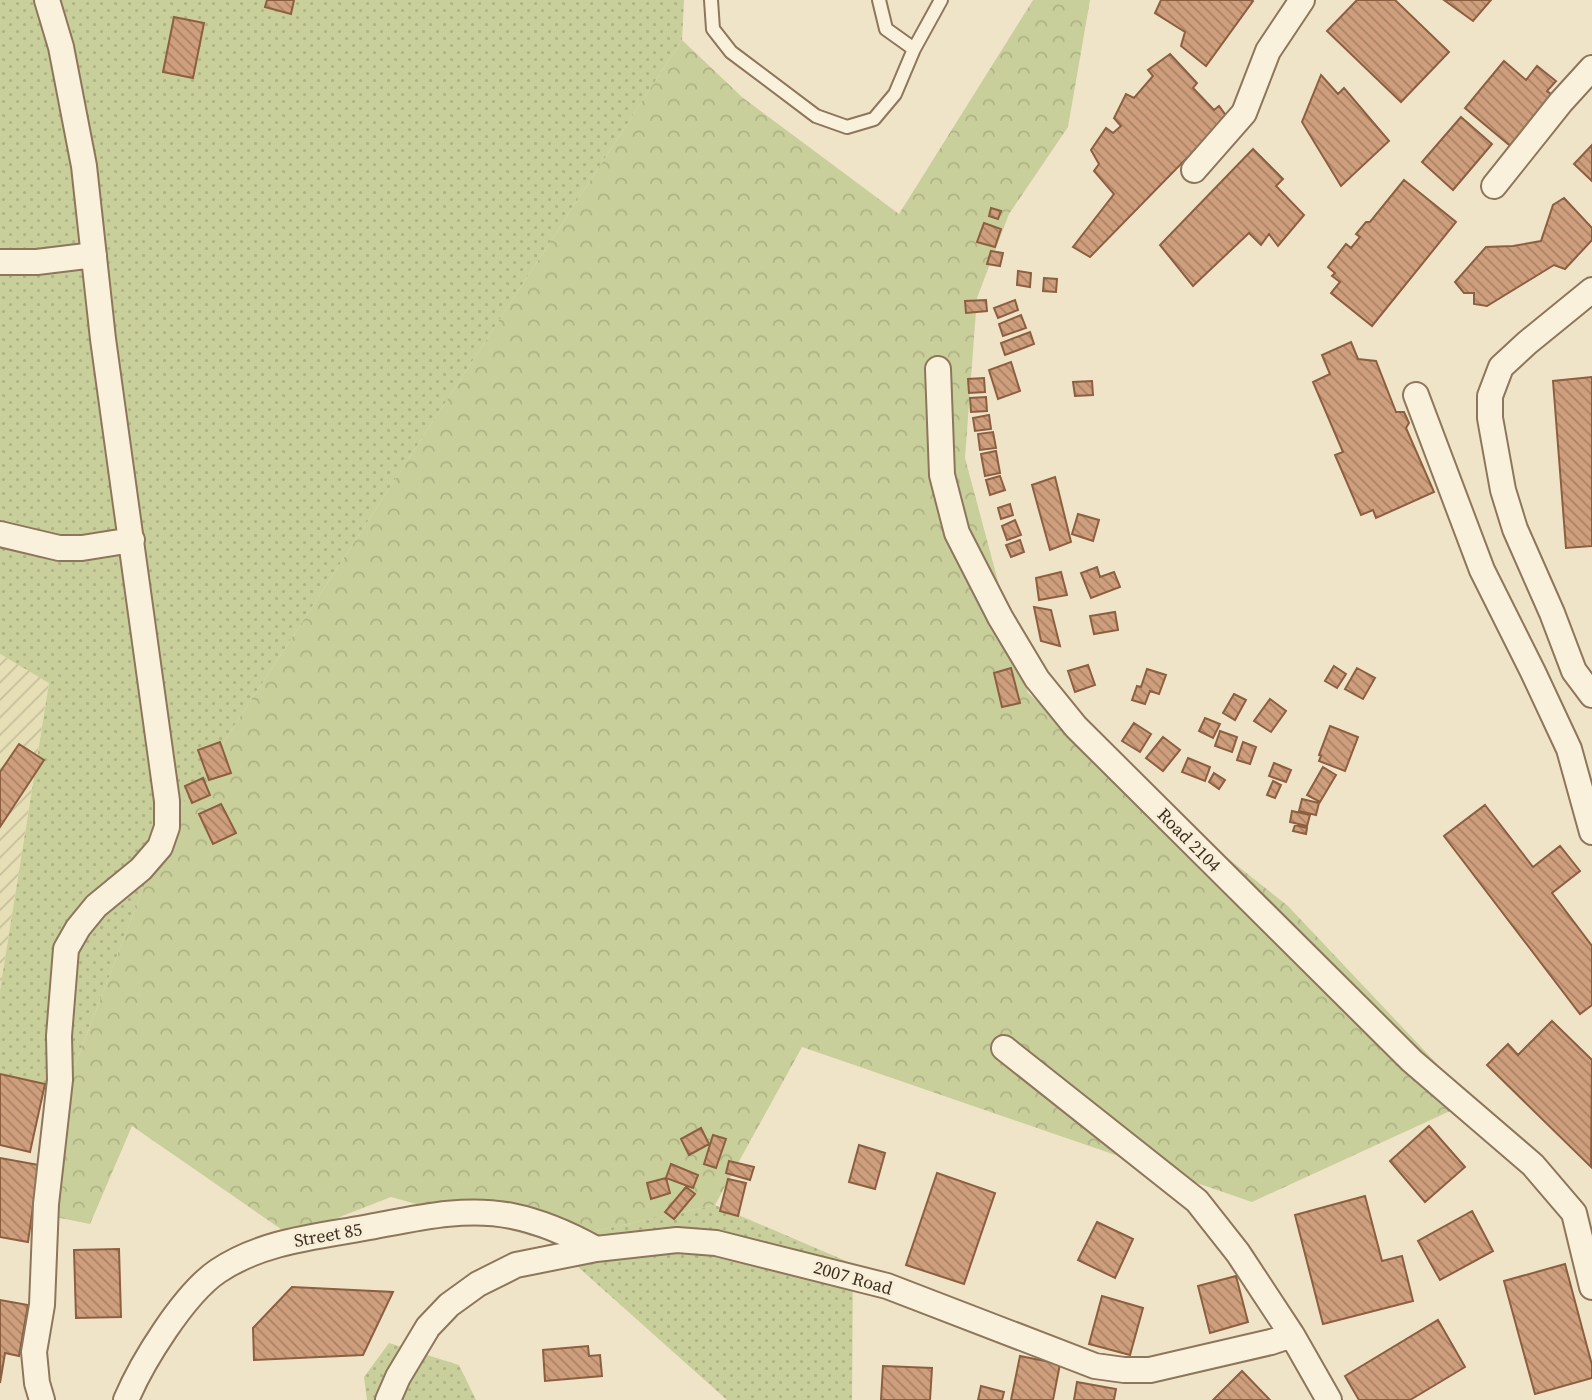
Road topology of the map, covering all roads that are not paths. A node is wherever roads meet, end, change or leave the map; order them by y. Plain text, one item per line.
1 (47, 0) edge
2 (711, 0) edge
3 (879, 0) edge
4 (941, 0) edge
5 (1302, 0) edge
6 (914, 49) junction
7 (1592, 68) edge
8 (1194, 170) dead end
9 (1494, 186) dead end
10 (94, 255) junction
11 (0, 262) edge
12 (1592, 290) edge
13 (938, 369) dead end
14 (1416, 396) dead end
15 (0, 534) edge
16 (132, 540) junction
17 (1592, 695) edge
18 (1592, 832) edge
19 (1004, 1048) dead end
20 (1583, 1213) edge
21 (596, 1249) junction
22 (1592, 1287) edge
23 (1292, 1335) junction
24 (42, 1400) edge
25 (126, 1400) edge
26 (388, 1400) edge
27 (1329, 1400) edge

1 - 10 street
2 - 6 lane
3 - 6 lane
4 - 6 lane
5 - 8 street
7 - 9 street
10 - 11 street
10 - 16 street
12 - 17 street
13 - 20 street, Road 2104
14 - 18 street
15 - 16 street
16 - 24 street
19 - 23 street
20 - 22 street
21 - 23 street, 2007 Road
21 - 25 street, Street 85
21 - 26 street, 2007 Road
23 - 27 street

